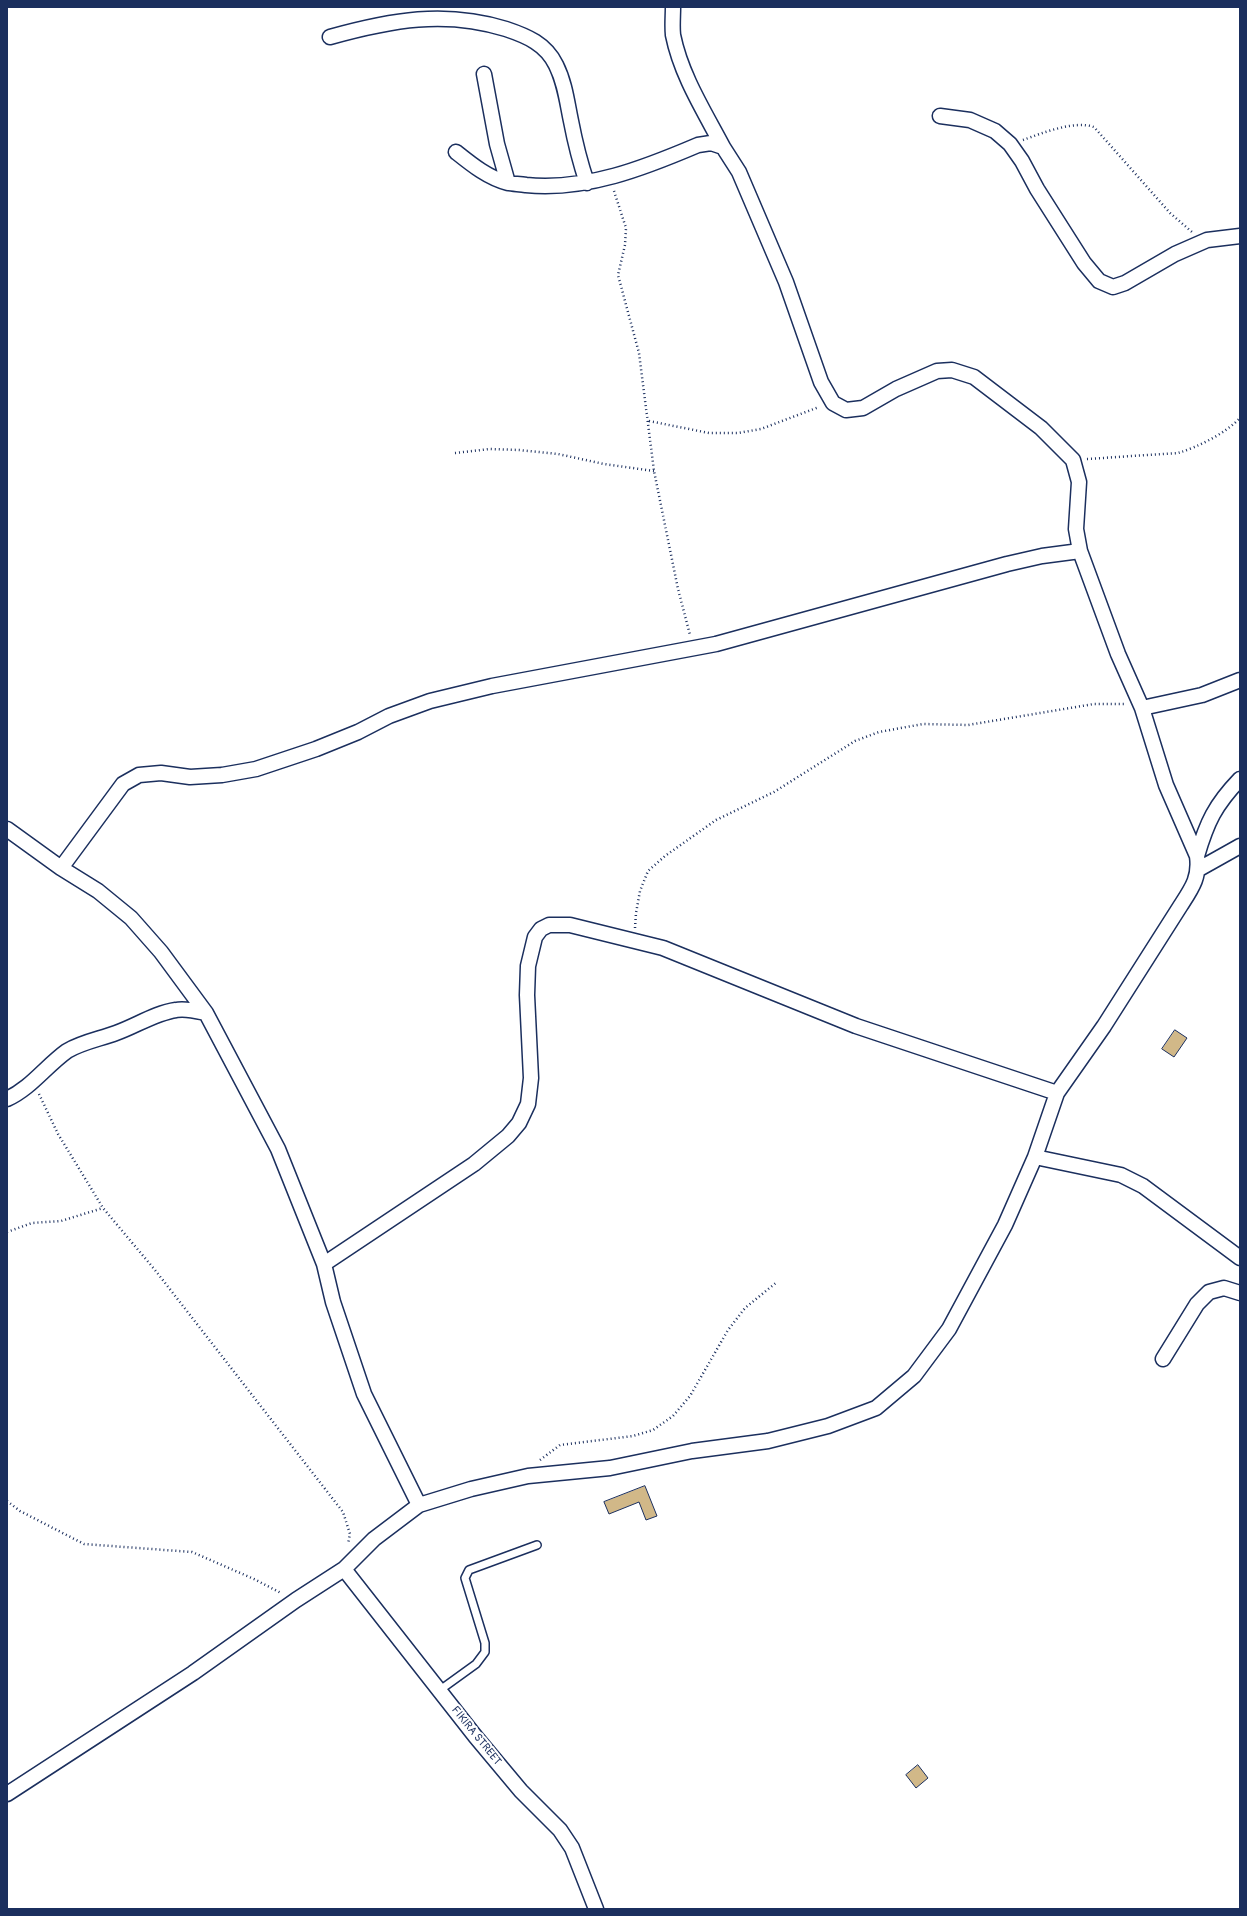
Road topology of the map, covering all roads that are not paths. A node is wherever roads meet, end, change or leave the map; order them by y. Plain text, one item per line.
1 (673, 7) edge
2 (330, 37) dead end
3 (484, 74) dead end
4 (940, 116) dead end
5 (723, 147) junction
6 (456, 152) dead end
7 (508, 183) junction
8 (586, 183) junction
9 (1240, 236) edge
10 (1080, 551) junction
11 (1240, 680) edge
12 (1142, 708) junction
13 (1240, 779) edge
14 (7, 829) edge
15 (1240, 846) edge
16 (1198, 862) junction
17 (62, 868) junction
18 (206, 1013) junction
19 (1057, 1093) junction
20 (7, 1099) edge
21 (1035, 1157) junction
22 (1240, 1258) edge
23 (324, 1264) junction
24 (1240, 1293) edge
25 (1163, 1359) dead end
26 (418, 1505) junction
27 (537, 1545) dead end
28 (344, 1569) junction
29 (440, 1690) junction
30 (7, 1794) edge
31 (596, 1909) edge

1 - 5 street
2 - 8 street
3 - 7 street
4 - 9 street
5 - 8 street
5 - 10 street
6 - 7 street
7 - 8 street
10 - 12 street
10 - 17 street
11 - 12 street
12 - 16 street
13 - 16 street
14 - 17 street
15 - 16 street
16 - 19 street
17 - 18 street
18 - 20 street
18 - 23 street
19 - 21 street
19 - 23 street
21 - 22 street
21 - 26 street
23 - 26 street
24 - 25 street
26 - 28 street
27 - 29 lane
28 - 29 street, FIKIRA STREET
28 - 30 street
29 - 31 street, FIKIRA STREET

